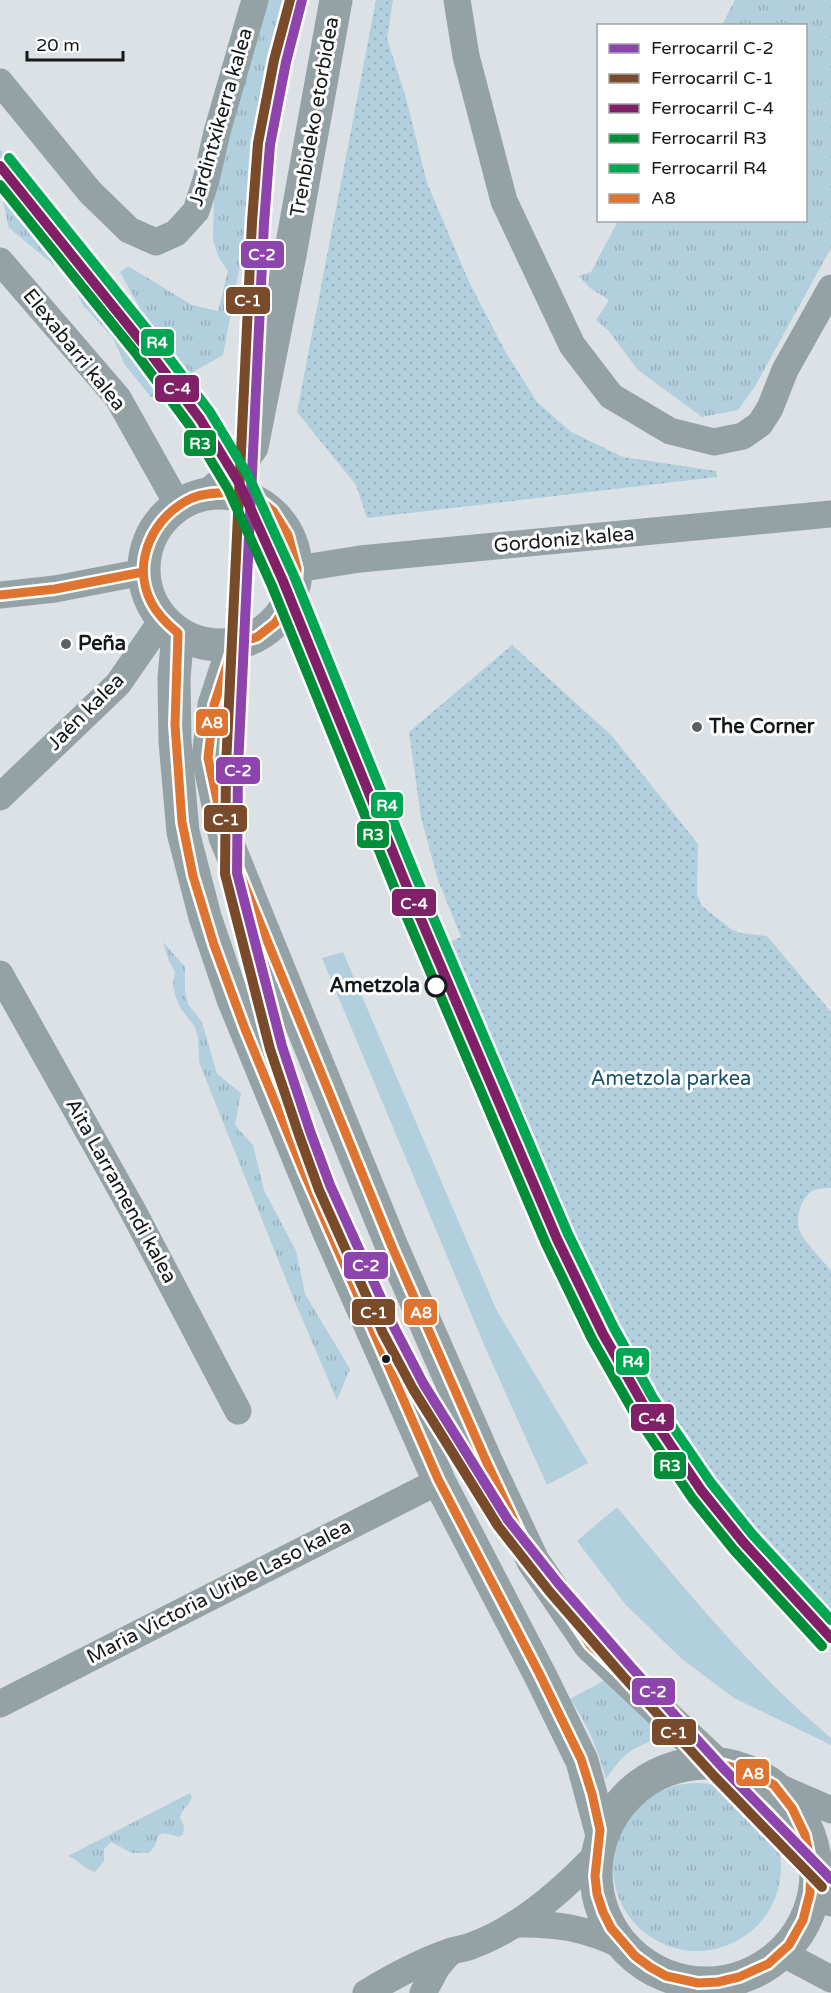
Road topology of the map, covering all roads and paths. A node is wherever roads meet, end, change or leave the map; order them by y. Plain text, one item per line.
1 (255, 0) edge
2 (336, 0) edge
3 (458, 0) edge
4 (0, 82) edge
5 (0, 261) edge
6 (831, 288) edge
7 (252, 447) junction
8 (211, 493) junction
9 (177, 505) junction
10 (273, 511) junction
11 (831, 514) edge
12 (297, 569) junction
13 (143, 572) junction
14 (0, 595) edge
15 (170, 626) junction
16 (234, 644) junction
17 (0, 797) edge
18 (0, 974) edge
19 (238, 1411) dead end
20 (439, 1480) junction
21 (0, 1704) edge
22 (714, 1762) junction
23 (774, 1785) junction
24 (831, 1810) edge
25 (599, 1844) junction
26 (823, 1889) edge
27 (515, 1924) junction
28 (623, 1946) junction
29 (450, 1952) junction
30 (782, 1953) junction
31 (831, 1978) edge
32 (368, 1993) edge
33 (423, 1993) edge

1 - 4 street, Jardintxikerra kalea
2 - 7 street, Trenbideko etorbidea
3 - 6 street
5 - 9 street, Elexabarri kalea
7 - 8 street
7 - 10 street
8 - 9 street
8 - 10 street
9 - 13 street
10 - 12 street
11 - 12 street, Gordoniz kalea
12 - 16 street
13 - 14 street
13 - 15 street
15 - 16 street
15 - 17 street, Jaén kalea
15 - 20 street
16 - 22 street
18 - 19 street, Aita Larramendi kalea
20 - 21 street, Maria Victoria Uribe Laso kalea
20 - 25 street
22 - 23 street
22 - 25 street
23 - 24 street
23 - 26 street
25 - 27 street
25 - 28 street
26 - 30 street
27 - 28 street
27 - 29 street
28 - 30 street
29 - 32 street
29 - 33 street
30 - 31 street

